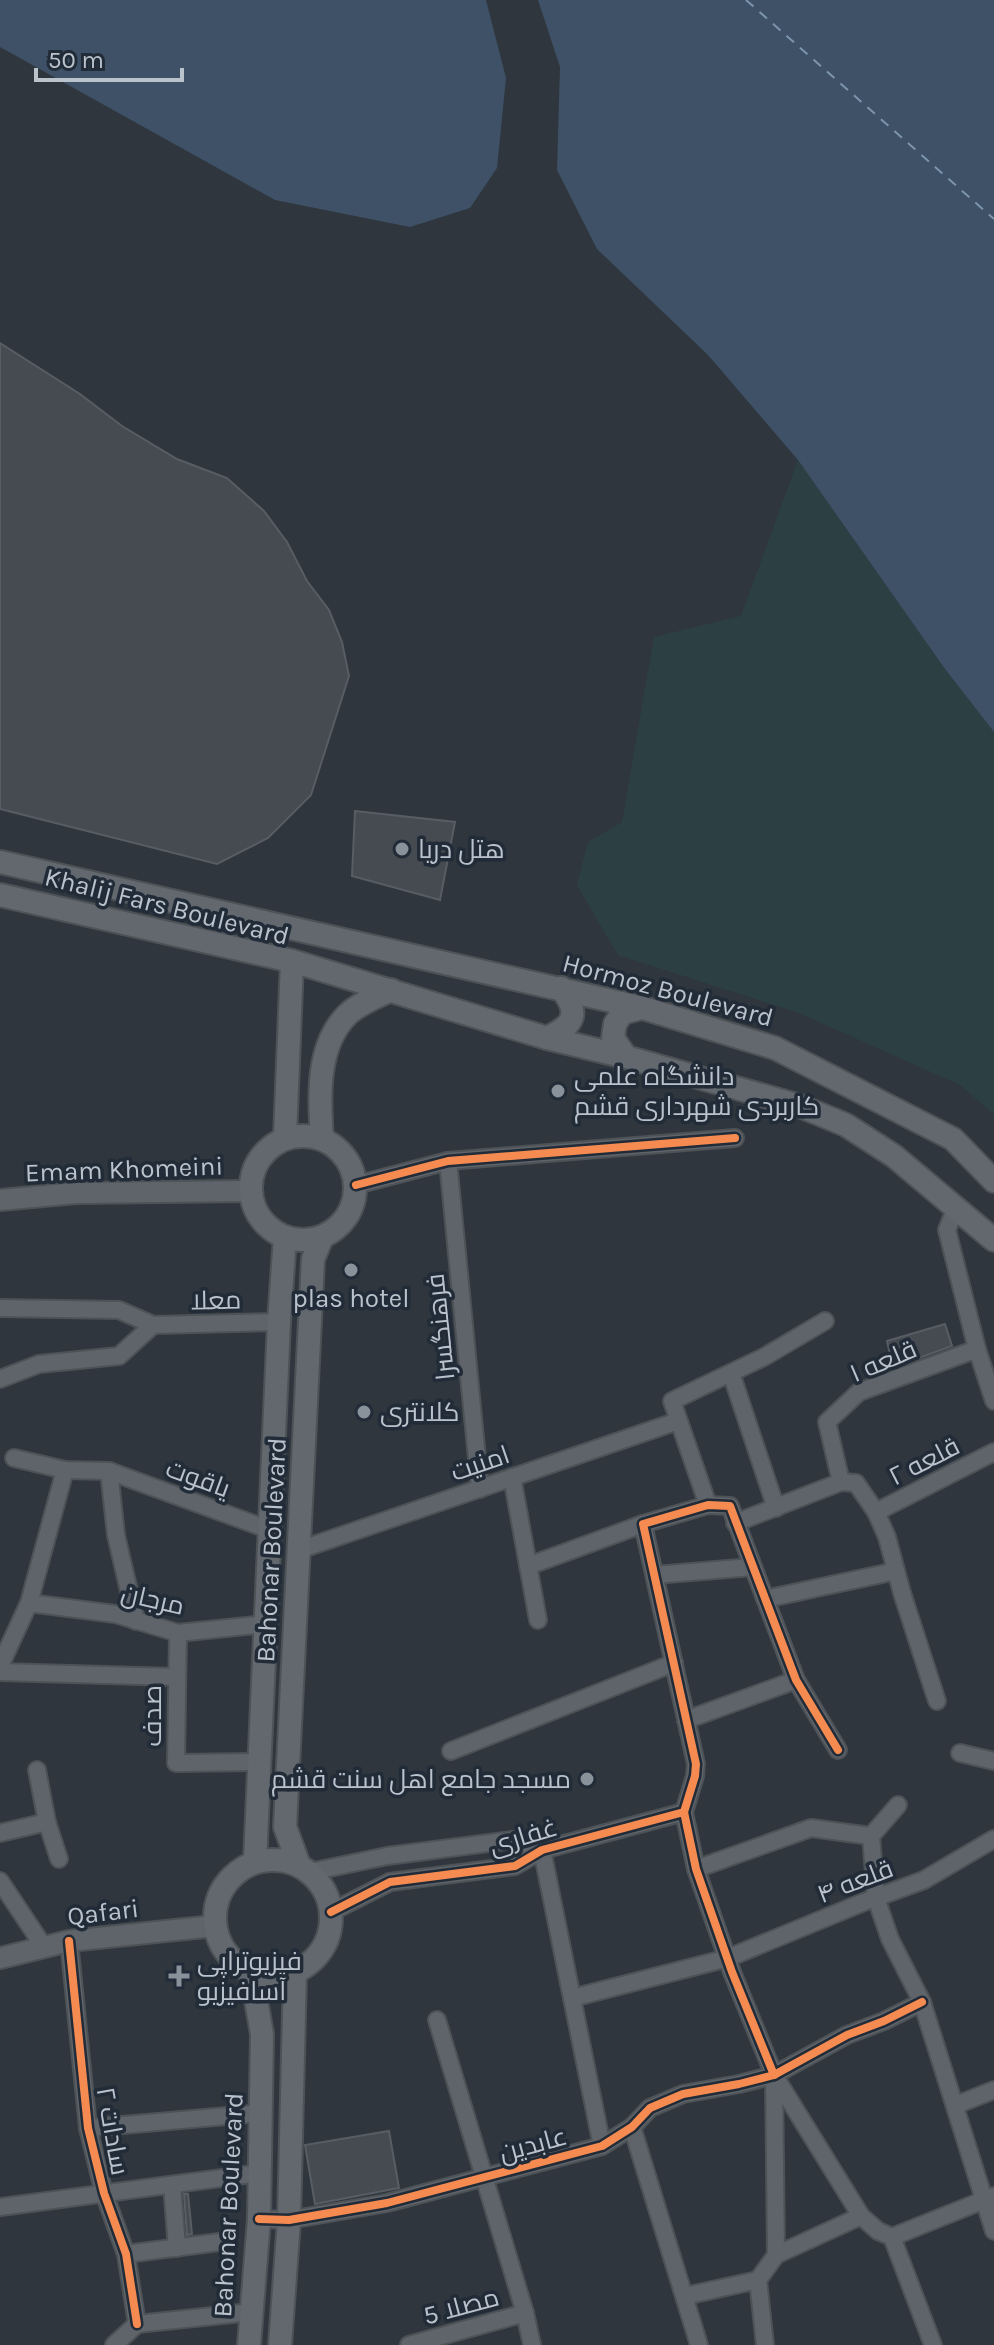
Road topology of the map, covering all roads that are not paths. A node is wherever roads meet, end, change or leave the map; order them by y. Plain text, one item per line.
1 (0, 862) edge
2 (0, 895) edge
3 (294, 930) joint
4 (292, 961) junction
5 (561, 988) junction
6 (391, 990) junction
7 (643, 1008) junction
8 (547, 1038) junction
9 (626, 1057) junction
10 (285, 1138) junction
11 (735, 1138) dead end
12 (322, 1139) junction
13 (448, 1161) junction
14 (994, 1181) edge
15 (356, 1185) junction
16 (250, 1191) junction
17 (0, 1200) edge
18 (956, 1207) junction
19 (285, 1237) junction
20 (322, 1237) junction
21 (994, 1240) edge
22 (0, 1308) edge
23 (825, 1321) dead end
24 (279, 1322) junction
25 (153, 1325) junction
26 (977, 1349) junction
27 (731, 1373) junction
28 (0, 1379) edge
29 (994, 1401) edge
30 (678, 1421) junction
31 (994, 1452) edge
32 (14, 1458) dead end
33 (65, 1470) junction
34 (109, 1471) junction
35 (512, 1477) junction
36 (841, 1482) junction
37 (480, 1489) junction
38 (708, 1505) junction
39 (776, 1508) junction
40 (876, 1512) junction
41 (735, 1523) junction
42 (643, 1524) junction
43 (270, 1530) junction
44 (299, 1550) junction
45 (528, 1566) junction
46 (752, 1567) junction
47 (896, 1571) junction
48 (655, 1575) junction
49 (765, 1599) junction
50 (29, 1603) junction
51 (538, 1620) dead end
52 (136, 1621) junction
53 (266, 1624) junction
54 (178, 1633) junction
55 (674, 1663) junction
56 (0, 1669) edge
57 (176, 1677) junction
58 (796, 1680) junction
59 (937, 1701) dead end
60 (686, 1720) junction
61 (838, 1750) dead end
62 (451, 1751) dead end
63 (960, 1753) dead end
64 (994, 1761) edge
65 (260, 1762) junction
66 (37, 1770) dead end
67 (898, 1805) dead end
68 (684, 1812) junction
69 (47, 1822) junction
70 (0, 1833) edge
71 (871, 1836) junction
72 (994, 1839) edge
73 (542, 1850) junction
74 (59, 1859) dead end
75 (255, 1862) junction
76 (304, 1869) junction
77 (696, 1869) junction
78 (0, 1881) edge
79 (876, 1898) junction
80 (331, 1912) junction
81 (214, 1926) junction
82 (69, 1941) junction
83 (44, 1947) junction
84 (0, 1958) edge
85 (728, 1958) junction
86 (251, 1972) junction
87 (295, 1972) junction
88 (572, 1998) junction
89 (922, 2002) junction
90 (437, 2020) dead end
91 (774, 2075) junction
92 (994, 2090) edge
93 (956, 2105) junction
94 (261, 2113) junction
95 (632, 2127) junction
96 (88, 2128) junction
97 (602, 2146) junction
98 (260, 2173) junction
99 (484, 2177) junction
100 (172, 2185) junction
101 (104, 2193) junction
102 (988, 2197) edge
103 (0, 2207) edge
104 (861, 2216) junction
105 (259, 2219) junction
106 (289, 2220) junction
107 (994, 2231) edge
108 (892, 2237) junction
109 (227, 2241) dead end
110 (177, 2248) junction
111 (126, 2254) junction
112 (776, 2255) junction
113 (758, 2280) junction
114 (685, 2296) junction
115 (251, 2312) junction
116 (525, 2313) junction
117 (137, 2324) junction
118 (114, 2345) edge
119 (249, 2345) edge
120 (280, 2345) edge
121 (409, 2345) edge
122 (532, 2345) edge
123 (699, 2345) edge
124 (765, 2345) edge
125 (933, 2345) edge

1 - 3 main road, Khalij Fars Boulevard
2 - 4 main road, Khalij Fars Boulevard
3 - 5 main road, Hormoz Boulevard
4 - 6 main road
4 - 10 main road, Khalij Fars Boulevard
5 - 7 main road, Hormoz Boulevard
5 - 8 main road
6 - 8 main road
6 - 12 main road
7 - 9 main road
7 - 14 main road, Hormoz Boulevard
8 - 9 main road
9 - 18 main road
10 - 12 main road
10 - 16 main road
11 - 13 street
12 - 15 main road
13 - 15 street
13 - 37 street, فرهنگسرا
15 - 20 main road
16 - 17 street, Emam Khomeini
16 - 19 main road
18 - 21 main road
18 - 26 street
19 - 20 main road
19 - 24 main road, Bahonar Boulevard
20 - 44 main road, Bahonar Boulevard
22 - 25 street
23 - 27 street
24 - 25 street, معلا
24 - 43 main road, Bahonar Boulevard
25 - 28 street
26 - 29 street
26 - 36 street, قلعه ۱
27 - 30 street
27 - 39 street
30 - 35 street, امنیت
30 - 38 street
31 - 40 street, قلعه ۲
32 - 33 street, یاقوت
33 - 34 street, یاقوت
33 - 50 street
34 - 43 street, یاقوت
34 - 52 street
35 - 37 street, امنیت
35 - 45 street
36 - 39 street
36 - 40 street
37 - 44 street, امنیت
38 - 41 street
38 - 42 street
39 - 41 street
40 - 47 street
41 - 46 street
42 - 45 street
42 - 48 street
43 - 53 main road, Bahonar Boulevard
44 - 76 main road, Bahonar Boulevard
45 - 51 street
46 - 48 street
46 - 49 street
47 - 49 street
47 - 59 street
48 - 55 street
49 - 58 street
50 - 52 street, مرجان
50 - 56 street
52 - 54 street, مرجان
53 - 54 street, مرجان
53 - 65 main road, Bahonar Boulevard
54 - 57 street, صدف
55 - 60 street
55 - 62 street
56 - 57 street
57 - 65 street, صدف
58 - 60 street
58 - 61 street
60 - 68 street
63 - 64 street
65 - 75 main road, Bahonar Boulevard
66 - 69 street
67 - 71 street
68 - 73 street, غفاری
68 - 77 street
69 - 70 street
69 - 74 street
71 - 77 street
71 - 79 street
72 - 79 street, قلعه ۴
73 - 76 street
73 - 80 street, غفاری
73 - 88 street
75 - 76 main road
75 - 81 main road
76 - 80 main road
77 - 85 street
78 - 83 street
79 - 85 street, قلعه ۴
79 - 89 street
80 - 87 main road
81 - 82 street, Qafari
81 - 86 main road
82 - 83 street, Qafari
82 - 96 street, سادات ۲
83 - 84 street, Qafari
85 - 88 street, قلعه ۴
85 - 91 street
86 - 87 main road
86 - 94 main road, Bahonar Boulevard
87 - 106 main road
88 - 97 street
89 - 91 street, عابدین
89 - 93 street
90 - 99 street
91 - 95 street, عابدین
91 - 104 street
91 - 112 street
92 - 93 street
93 - 102 street
94 - 96 street
94 - 98 main road, Bahonar Boulevard
95 - 97 street, عابدین
95 - 114 street
96 - 101 street, سادات ۲
97 - 99 street, عابدین
98 - 100 street
98 - 105 main road, Bahonar Boulevard
99 - 106 street, عابدین
99 - 116 street
100 - 101 street
100 - 110 street
101 - 103 street
101 - 111 street, سادات ۲
102 - 107 street
102 - 108 street
104 - 108 street
104 - 112 street
105 - 106 street, عابدین
105 - 115 main road, Bahonar Boulevard
106 - 120 main road
108 - 125 street
109 - 110 street
110 - 111 street
111 - 117 street, سادات ۲
112 - 113 street
113 - 114 street
113 - 124 street
114 - 123 street
115 - 117 street
115 - 119 main road, Bahonar Boulevard
116 - 121 street, مصلا 5
116 - 122 street
117 - 118 street

